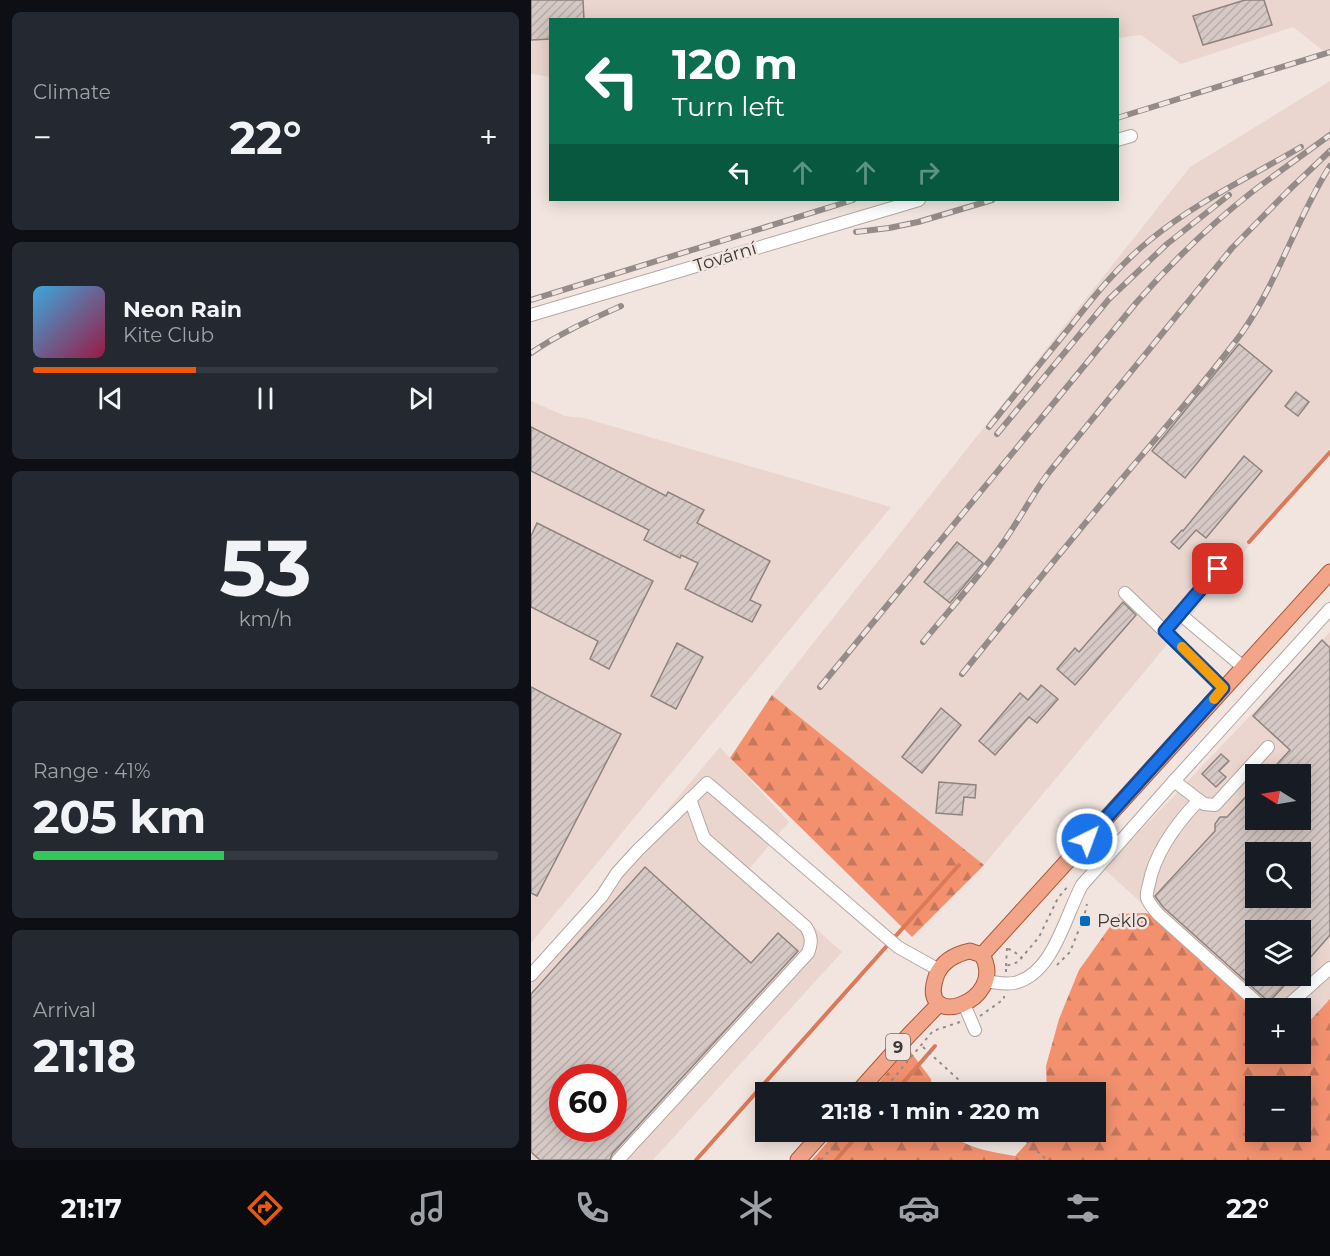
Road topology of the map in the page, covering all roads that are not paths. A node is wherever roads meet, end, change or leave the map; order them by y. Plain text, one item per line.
1 (1131, 136) dead end
2 (1119, 139) edge
3 (916, 201) edge
4 (531, 315) edge
5 (1231, 554) dead end
6 (1330, 572) edge
7 (1125, 593) dead end
8 (1330, 609) edge
9 (1180, 614) junction
10 (1165, 631) junction
11 (1243, 667) junction
12 (1223, 688) junction
13 (1268, 747) dead end
14 (1174, 781) junction
15 (690, 799) junction
16 (1199, 800) junction
17 (982, 956) junction
18 (1330, 968) edge
19 (939, 970) junction
20 (531, 975) edge
21 (985, 981) junction
22 (1252, 998) edge
23 (1296, 998) edge
24 (939, 1004) junction
25 (964, 1004) junction
26 (972, 1024) road end
27 (867, 1082) edge
28 (814, 1142) edge
29 (618, 1160) edge
30 (798, 1160) edge

1 - 2 street
3 - 4 street, Tovární
5 - 9 street
6 - 11 main road
7 - 10 street
8 - 14 street
9 - 10 street
9 - 11 street
10 - 12 street
11 - 12 main road
12 - 17 main road
13 - 16 street
14 - 16 street
14 - 21 street
15 - 19 street
15 - 20 street
15 - 29 street
16 - 22 street
17 - 19 main road
17 - 21 main road
18 - 23 street
19 - 24 main road
21 - 25 main road
24 - 25 main road
24 - 27 main road, 9
25 - 26 street
28 - 30 main road

